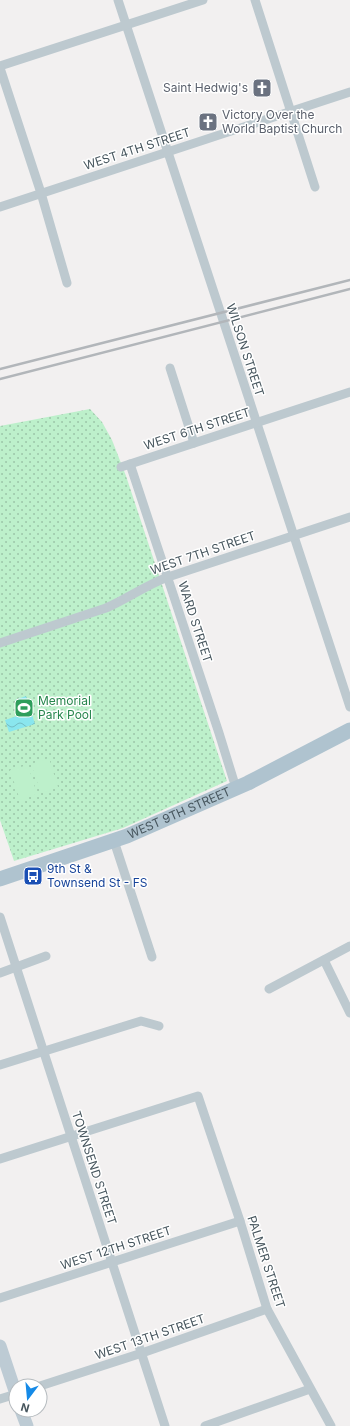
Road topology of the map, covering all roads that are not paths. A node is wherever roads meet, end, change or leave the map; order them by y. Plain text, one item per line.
1 (118, 0) edge
2 (203, 0) edge
3 (255, 0) edge
4 (186, 3) edge
5 (126, 25) junction
6 (0, 67) edge
7 (350, 92) edge
8 (291, 111) junction
9 (168, 152) junction
10 (315, 187) dead end
11 (41, 193) junction
12 (0, 207) edge
13 (68, 283) dead end
14 (170, 368) dead end
15 (350, 392) edge
16 (256, 423) junction
17 (194, 443) junction
18 (130, 464) junction
19 (120, 467) dead end
20 (350, 517) edge
21 (294, 536) junction
22 (168, 577) junction
23 (0, 643) edge
24 (350, 707) edge
25 (350, 730) edge
26 (236, 788) junction
27 (114, 841) junction
28 (0, 879) edge
29 (0, 917) edge
30 (350, 946) edge
31 (46, 956) dead end
32 (152, 957) dead end
33 (324, 960) junction
34 (17, 968) junction
35 (0, 973) edge
36 (268, 989) dead end
37 (350, 1013) edge
38 (159, 1026) dead end
39 (43, 1050) junction
40 (0, 1065) edge
41 (71, 1135) junction
42 (0, 1159) edge
43 (240, 1221) junction
44 (112, 1262) junction
45 (0, 1298) edge
46 (267, 1309) junction
47 (0, 1346) edge
48 (142, 1353) junction
49 (11, 1378) edge
50 (48, 1383) edge
51 (310, 1390) junction
52 (166, 1426) edge
53 (205, 1426) edge
54 (331, 1426) edge

1 - 5 street, WILSON STREET
2 - 4 street
3 - 8 street
4 - 5 street
5 - 6 street
5 - 9 street, WILSON STREET
6 - 11 street
7 - 8 street, WEST 4TH STREET
8 - 9 street, WEST 4TH STREET
8 - 10 street
9 - 11 street, WEST 4TH STREET
9 - 16 street, WILSON STREET
11 - 12 street, WEST 4TH STREET
11 - 13 street
14 - 17 street
15 - 16 street, WEST 6TH STREET
16 - 17 street, WEST 6TH STREET
16 - 21 street, WILSON STREET
17 - 18 street, WEST 6TH STREET
18 - 19 street, WEST 6TH STREET
18 - 22 street, WARD STREET
20 - 21 street, WEST 7TH STREET
21 - 22 street, WEST 7TH STREET
21 - 24 street, WILSON STREET
22 - 23 street, WEST 7TH STREET
22 - 26 street, WARD STREET
25 - 26 main road, WEST 9TH STREET
26 - 27 main road, WEST 9TH STREET
27 - 28 main road, WEST 9TH STREET
27 - 32 street
29 - 34 street, TOWNSEND STREET
30 - 33 street
31 - 34 street
33 - 36 street
33 - 37 street
34 - 35 street
34 - 39 street, TOWNSEND STREET
38 - 39 street
39 - 40 street
39 - 41 street, TOWNSEND STREET
41 - 42 street
41 - 43 street, PALMER STREET
41 - 44 street, TOWNSEND STREET
43 - 44 street, WEST 12TH STREET
43 - 46 street, PALMER STREET
44 - 45 street, WEST 12TH STREET
44 - 48 street, TOWNSEND STREET
46 - 48 street, WEST 13TH STREET
46 - 51 street, PALMER STREET
47 - 49 main road
48 - 50 street, WEST 13TH STREET
48 - 52 street, TOWNSEND STREET
51 - 53 street
51 - 54 street, PALMER STREET

